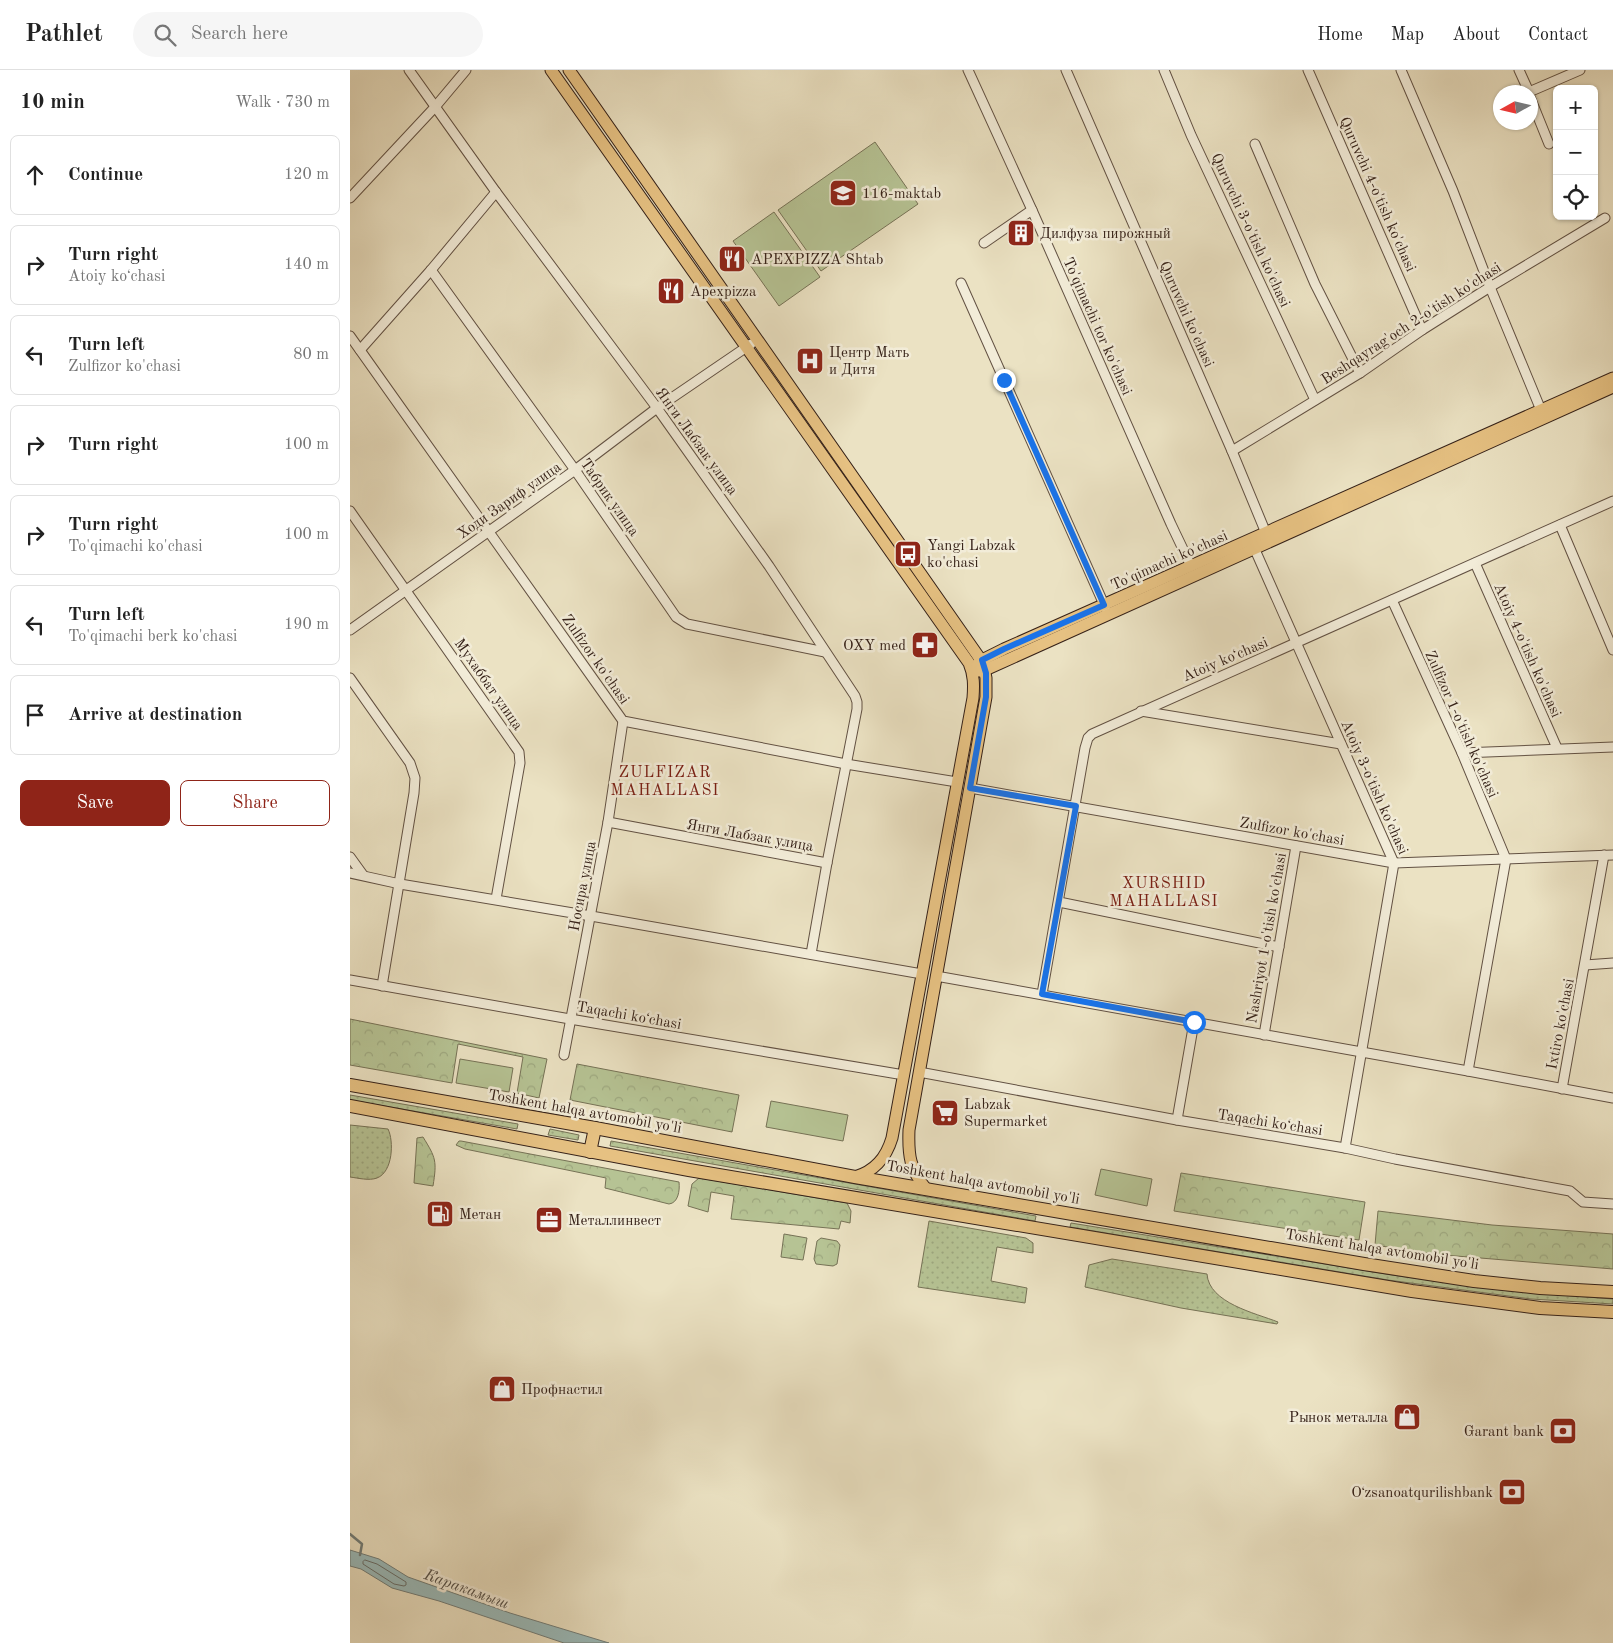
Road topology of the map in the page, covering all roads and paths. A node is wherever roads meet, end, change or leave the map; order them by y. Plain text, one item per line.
1 (409, 70) edge
2 (466, 70) edge
3 (551, 70) edge
4 (569, 70) edge
5 (968, 70) edge
6 (1066, 70) edge
7 (1164, 70) edge
8 (1308, 70) edge
9 (1402, 70) edge
10 (1519, 70) edge
11 (1580, 70) edge
12 (1526, 85) edge
13 (1538, 88) edge
14 (435, 107) junction
15 (1538, 117) edge
16 (1255, 144) dead end
17 (1549, 144) dead end
18 (496, 192) junction
19 (350, 198) edge
20 (1032, 210) junction
21 (1604, 218) dead end
22 (984, 243) dead end
23 (431, 270) junction
24 (961, 283) dead end
25 (1490, 287) junction
26 (1422, 330) junction
27 (350, 336) edge
28 (757, 340) junction
29 (746, 347) junction
30 (360, 350) junction
31 (1360, 373) junction
32 (1613, 378) edge
33 (1613, 387) edge
34 (1315, 400) junction
35 (657, 408) junction
36 (1543, 413) junction
37 (1232, 451) junction
38 (575, 470) junction
39 (1613, 501) edge
40 (350, 511) edge
41 (1560, 525) junction
42 (488, 530) junction
43 (1267, 538) junction
44 (1252, 544) junction
45 (1475, 563) junction
46 (1191, 566) junction
47 (407, 591) junction
48 (1392, 600) junction
49 (1106, 609) junction
50 (350, 630) edge
51 (1297, 643) junction
52 (1613, 650) edge
53 (825, 652) junction
54 (984, 665) junction
55 (972, 671) junction
56 (350, 678) edge
57 (1142, 711) junction
58 (623, 721) junction
59 (1341, 744) junction
60 (1613, 746) edge
61 (1557, 748) junction
62 (1462, 753) junction
63 (846, 764) junction
64 (957, 782) junction
65 (970, 788) junction
66 (1076, 806) junction
67 (608, 822) junction
68 (1296, 846) junction
69 (1609, 855) edge
70 (350, 857) edge
71 (1506, 859) junction
72 (827, 863) junction
73 (1394, 863) junction
74 (350, 873) edge
75 (363, 876) junction
76 (400, 884) junction
77 (496, 899) junction
78 (1059, 902) junction
79 (591, 916) junction
80 (1279, 947) junction
81 (811, 954) junction
82 (1613, 963) edge
83 (1585, 965) junction
84 (922, 974) junction
85 (936, 976) junction
86 (350, 980) edge
87 (382, 986) junction
88 (1042, 994) junction
89 (570, 1019) junction
90 (1194, 1022) junction
91 (1264, 1035) junction
92 (1361, 1052) junction
93 (564, 1056) dead end
94 (1468, 1071) junction
95 (919, 1072) junction
96 (904, 1075) junction
97 (350, 1085) edge
98 (1562, 1089) junction
99 (1613, 1098) edge
100 (350, 1106) edge
101 (532, 1117) junction
102 (896, 1117) junction
103 (910, 1120) junction
104 (1177, 1120) junction
105 (595, 1128) junction
106 (527, 1140) junction
107 (1345, 1148) junction
108 (590, 1152) junction
109 (854, 1177) junction
110 (926, 1189) junction
111 (1613, 1204) edge
112 (1052, 1211) junction
113 (1048, 1232) junction
114 (1613, 1292) edge
115 (1613, 1312) edge

1 - 14 street, Янги Лабзак улица
2 - 14 street
3 - 29 main road
4 - 28 main road
5 - 20 street, To'qimachi tor ko'chasi
6 - 37 street, Quruvchi ko'chasi
7 - 34 street, Quruvchi 3-o'tish ko'chasi
8 - 26 street, Quruvchi 4-o'tish ko'chasi
9 - 25 street
10 - 12 street
11 - 13 street
14 - 18 street, Янги Лабзак улица
14 - 19 street
15 - 17 street
16 - 31 street
18 - 23 street
18 - 35 street, Янги Лабзак улица
20 - 22 street
20 - 46 street, To'qimachi tor ko'chasi
21 - 25 street, Beshqayrag'och 2-o'tish ko'chasi
23 - 30 street
23 - 38 street, Табрик улица
24 - 49 street
25 - 26 street, Beshqayrag'och 2-o'tish ko'chasi
25 - 36 street
26 - 31 street, Beshqayrag'och 2-o'tish ko'chasi
27 - 30 street, Zulfizor ko'chasi
28 - 29 street, Ходи Зариф улица
28 - 54 main road
29 - 35 street, Ходи Зариф улица
29 - 55 main road
30 - 42 street, Zulfizor ko'chasi
31 - 34 street, Beshqayrag'och 2-o'tish ko'chasi
32 - 36 main road, To'qimachi ko'chasi
33 - 36 main road, To'qimachi ko'chasi
34 - 37 street, Beshqayrag'och 2-o'tish ko'chasi
35 - 38 street, Ходи Зариф улица
35 - 53 street, Янги Лабзак улица
36 - 43 main road, To'qimachi ko'chasi
37 - 43 street, Quruvchi ko'chasi
38 - 42 street, Ходи Зариф улица
38 - 53 street, Табрик улица
39 - 41 street, Atoiy koʻchasi
40 - 47 street, Мухаббат улица
41 - 45 street, Atoiy koʻchasi
41 - 52 street
42 - 47 street, Ходи Зариф улица
42 - 58 street, Zulfizor ko'chasi
43 - 44 main road, To'qimachi ko'chasi
44 - 46 main road, To'qimachi ko'chasi
44 - 49 main road, To'qimachi ko'chasi
44 - 51 street, Atoiy 3-o'tish ko'chasi
45 - 48 street, Atoiy koʻchasi
45 - 61 street, Atoiy 4-o'tish ko'chasi
46 - 49 main road, To'qimachi ko'chasi
47 - 50 street, Ходи Зариф улица
47 - 77 street, Мухаббат улица
48 - 51 street, Atoiy koʻchasi
48 - 62 street, Zulfizor 1-o'tish ko'chasi
49 - 54 main road, To'qimachi ko'chasi
51 - 57 street, Atoiy koʻchasi
51 - 59 street, Atoiy 3-o'tish ko'chasi
53 - 63 street, Янги Лабзак улица
54 - 55 main road, To'qimachi ko'chasi
54 - 65 main road
55 - 64 main road
56 - 76 street
57 - 59 street
57 - 66 street, Atoiy koʻchasi
58 - 63 street, Zulfizor ko'chasi
58 - 67 street, Носира улица
59 - 73 street, Atoiy 3-o'tish ko'chasi
60 - 61 street
61 - 62 street
62 - 71 street, Zulfizor 1-o'tish ko'chasi
63 - 64 street, Zulfizor ko'chasi
63 - 72 street, Янги Лабзак улица
64 - 84 main road
65 - 66 street, Zulfizor ko'chasi
65 - 85 main road
66 - 68 street, Zulfizor ko'chasi
66 - 78 street, Atoiy koʻchasi
67 - 72 street, Янги Лабзак улица
67 - 79 street, Носира улица
68 - 73 street, Zulfizor ko'chasi
68 - 80 street, Nashriyot 1-o'tish ko'chasi
69 - 71 street, Zulfizor ko'chasi
69 - 83 street, Ixtiro ko'chasi
70 - 75 street
71 - 73 street, Zulfizor ko'chasi
71 - 94 street
72 - 81 street, Янги Лабзак улица
73 - 92 street, Atoiy 3-o'tish ko'chasi
74 - 75 street
75 - 76 street
76 - 77 street
76 - 87 street
77 - 79 street
78 - 80 street
78 - 88 street, Atoiy koʻchasi
79 - 81 street
79 - 89 street, Носира улица
80 - 91 street, Nashriyot 1-o'tish ko'chasi
81 - 84 street
82 - 83 street, Ixtiro ko'chasi
83 - 98 street, Ixtiro ko'chasi
84 - 96 main road
85 - 88 street
85 - 95 main road
86 - 87 street, Taqachi koʻchasi
87 - 89 street, Taqachi koʻchasi
88 - 90 street
89 - 93 street, Носира улица
89 - 96 street, Taqachi koʻchasi
90 - 91 street
90 - 104 street
91 - 92 street
92 - 94 street
92 - 107 street, Atoiy 3-o'tish ko'chasi
94 - 98 street
95 - 103 main road
95 - 104 street, Taqachi koʻchasi
96 - 102 main road
97 - 101 highway, Toshkent halqa avtomobil yo'li
98 - 99 street
100 - 106 highway
101 - 105 highway, Toshkent halqa avtomobil yo'li
101 - 106 highway
102 - 103 main road
102 - 109 main road
103 - 110 main road
104 - 107 street, Taqachi koʻchasi
105 - 108 highway
105 - 109 highway, Toshkent halqa avtomobil yo'li
106 - 108 highway
107 - 111 street, Taqachi koʻchasi
108 - 113 highway
109 - 110 highway, Toshkent halqa avtomobil yo'li
110 - 112 highway, Toshkent halqa avtomobil yo'li
112 - 113 highway
112 - 114 highway, Toshkent halqa avtomobil yo'li
113 - 115 highway

